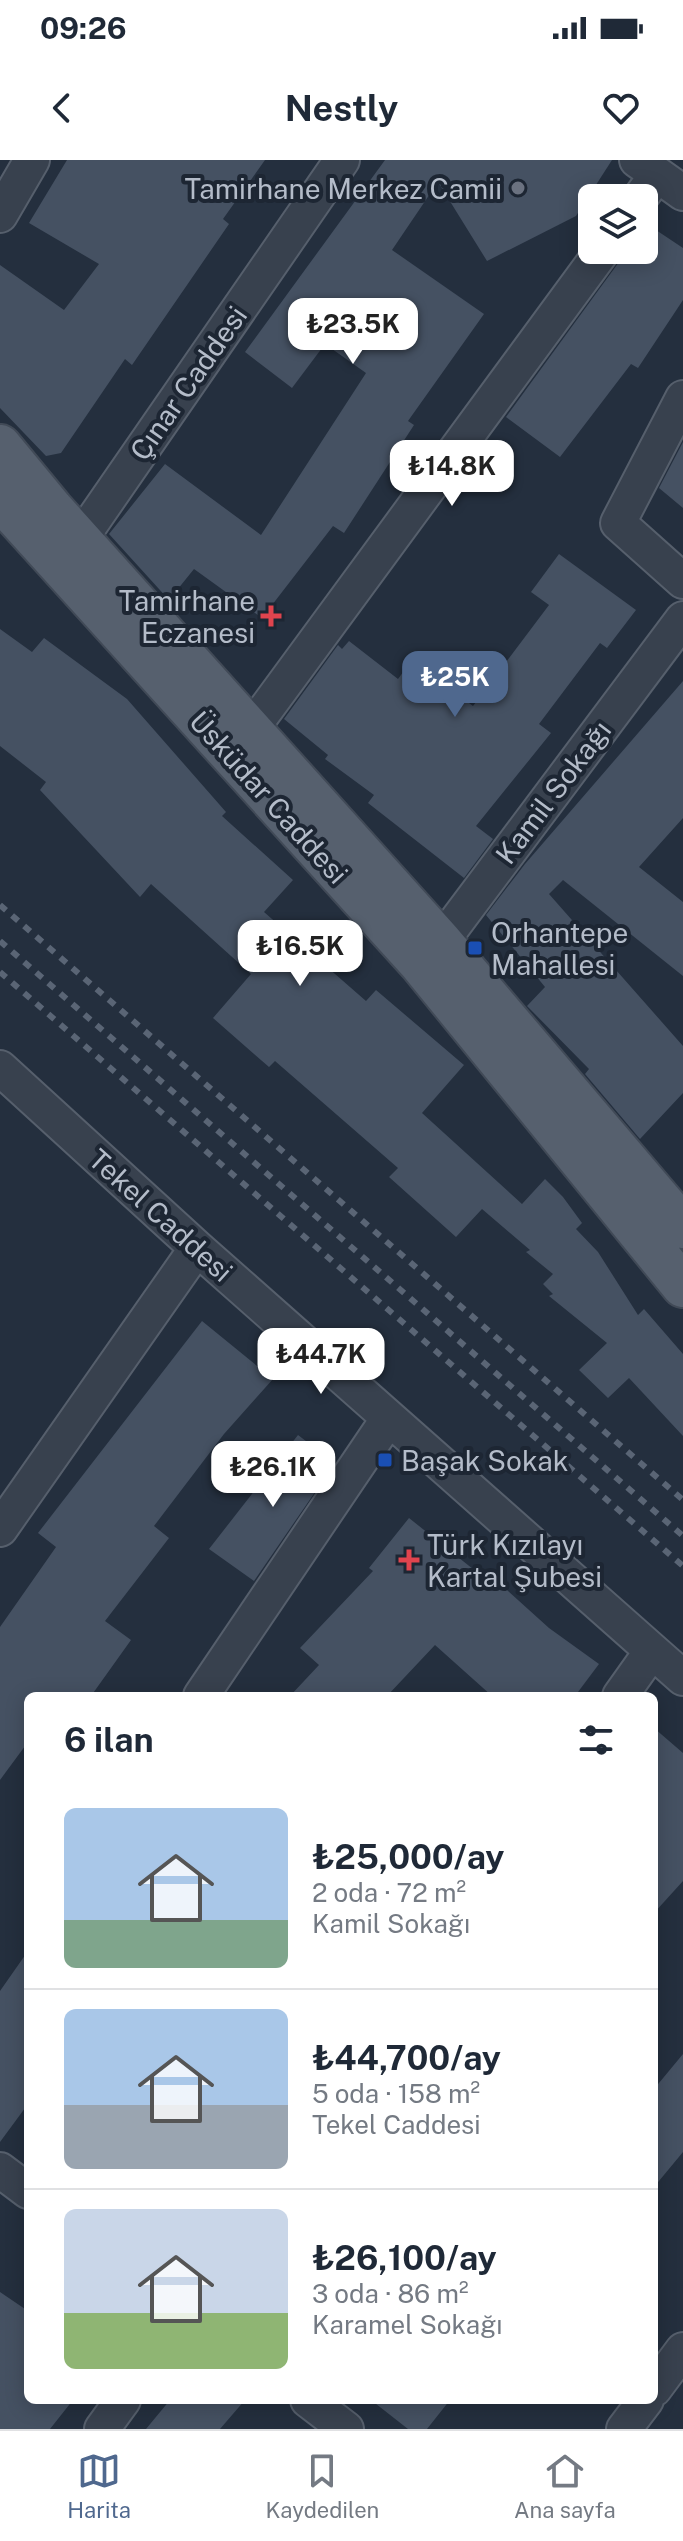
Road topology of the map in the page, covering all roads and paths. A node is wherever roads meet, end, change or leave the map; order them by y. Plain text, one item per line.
1 (32, 160) edge
2 (342, 160) edge
3 (0, 215) edge
4 (593, 264) edge
5 (683, 398) edge
6 (0, 446) edge
7 (0, 499) edge
8 (71, 553) junction
9 (683, 581) edge
10 (683, 619) edge
11 (252, 728) junction
12 (431, 952) junction
13 (0, 1068) edge
14 (683, 1227) edge
15 (197, 1248) junction
16 (681, 1278) edge
17 (389, 1418) junction
18 (0, 1529) edge
19 (652, 1651) junction
20 (683, 1678) edge
21 (204, 1692) edge
22 (623, 1692) edge
23 (0, 2170) edge
24 (24, 2188) edge
25 (683, 2350) edge
26 (658, 2384) edge
27 (120, 2404) edge
28 (313, 2404) edge
29 (643, 2404) edge
30 (102, 2429) edge
31 (346, 2429) edge
32 (624, 2429) edge

1 - 3 street
2 - 8 street, Çınar Caddesi
4 - 11 street
5 - 9 street
6 - 8 main road, Üsküdar Caddesi
7 - 8 main road, Üsküdar Caddesi
8 - 11 main road, Üsküdar Caddesi
8 - 12 main road, Üsküdar Caddesi
10 - 12 street, Kamil Sokağı
11 - 12 main road, Üsküdar Caddesi
12 - 14 main road, Üsküdar Caddesi
12 - 16 main road, Üsküdar Caddesi
13 - 15 street, Tekel Caddesi
15 - 17 street, Tekel Caddesi
15 - 18 street
17 - 19 street, Tekel Caddesi
17 - 21 street
19 - 20 street, Tekel Caddesi
19 - 22 street
23 - 24 street
25 - 26 street
27 - 30 street
28 - 31 street
29 - 32 street

